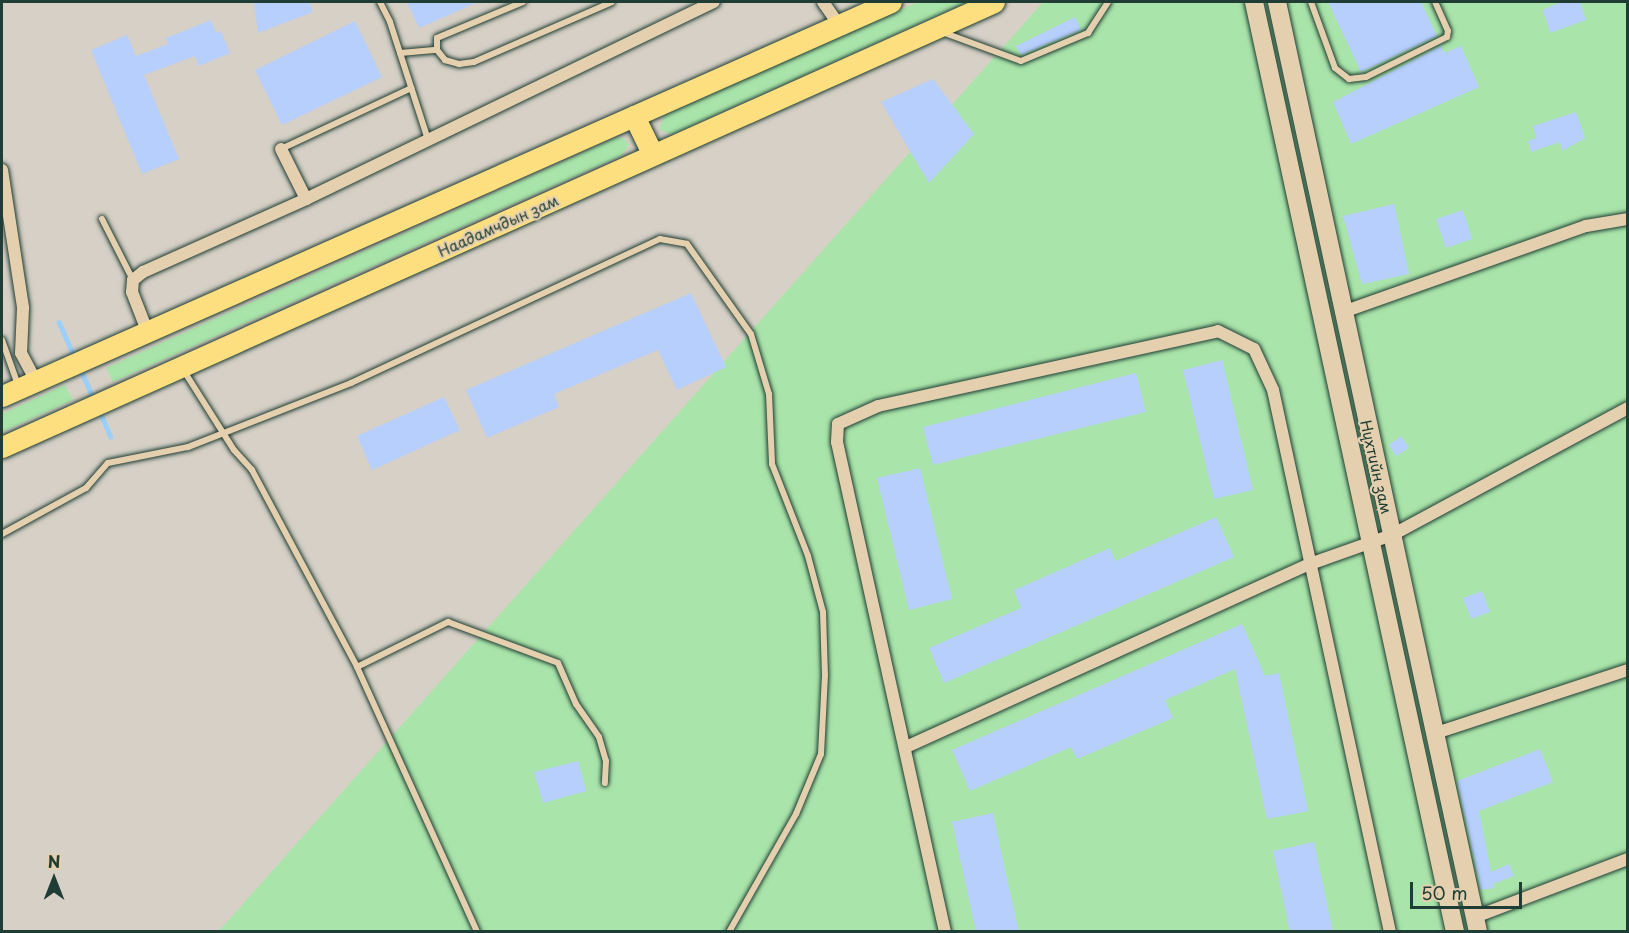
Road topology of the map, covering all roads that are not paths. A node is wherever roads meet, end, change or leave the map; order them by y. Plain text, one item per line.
1 (380, 2) edge
2 (522, 2) edge
3 (612, 2) edge
4 (714, 2) edge
5 (823, 2) edge
6 (891, 2) edge
7 (994, 2) edge
8 (1108, 2) edge
9 (1254, 2) edge
10 (1277, 2) edge
11 (1311, 2) edge
12 (1435, 2) edge
13 (839, 25) junction
14 (933, 29) junction
15 (437, 50) junction
16 (400, 53) junction
17 (411, 88) junction
18 (634, 116) junction
19 (428, 140) junction
20 (281, 148) joint
21 (653, 155) junction
22 (2, 170) edge
23 (306, 199) junction
24 (102, 219) dead end
25 (1628, 219) edge
26 (133, 280) junction
27 (1343, 312) junction
28 (148, 333) junction
29 (2, 340) edge
30 (181, 366) junction
31 (19, 388) edge
32 (1628, 408) edge
33 (224, 432) junction
34 (2, 447) edge
35 (2, 534) edge
36 (1392, 535) junction
37 (1371, 541) junction
38 (1310, 564) junction
39 (357, 667) junction
40 (1628, 670) edge
41 (1433, 734) junction
42 (906, 747) junction
43 (605, 783) dead end
44 (1628, 859) edge
45 (1477, 924) edge
46 (477, 932) edge
47 (729, 932) edge
48 (945, 932) edge
49 (1389, 932) edge
50 (1455, 932) edge

1 - 16 lane
2 - 15 lane
3 - 15 lane
4 - 19 street
5 - 13 street
6 - 13 highway
7 - 14 highway, Наадамчдын зам
8 - 14 lane
9 - 37 main road, Нүхтийн зам
10 - 27 main road, Нүхтийн зам
11 - 12 lane
13 - 18 highway
14 - 21 highway, Наадамчдын зам
15 - 16 lane
16 - 17 lane
17 - 19 lane
17 - 20 lane
18 - 21 highway
18 - 28 highway
19 - 23 street
20 - 23 street
21 - 30 highway, Наадамчдын зам
22 - 31 street
23 - 26 street
24 - 26 lane
25 - 27 street
26 - 28 street
27 - 36 main road, Нүхтийн зам
28 - 31 highway
29 - 31 lane
30 - 33 lane
30 - 34 highway, Наадамчдын зам
32 - 36 street
33 - 35 lane
33 - 39 lane
33 - 47 lane
36 - 37 street
36 - 41 main road, Нүхтийн зам
37 - 38 street
37 - 50 main road, Нүхтийн зам
38 - 42 street
38 - 42 street
38 - 49 street
39 - 43 lane
39 - 46 lane
40 - 41 street
41 - 45 main road, Нүхтийн зам
42 - 48 street
44 - 45 street

